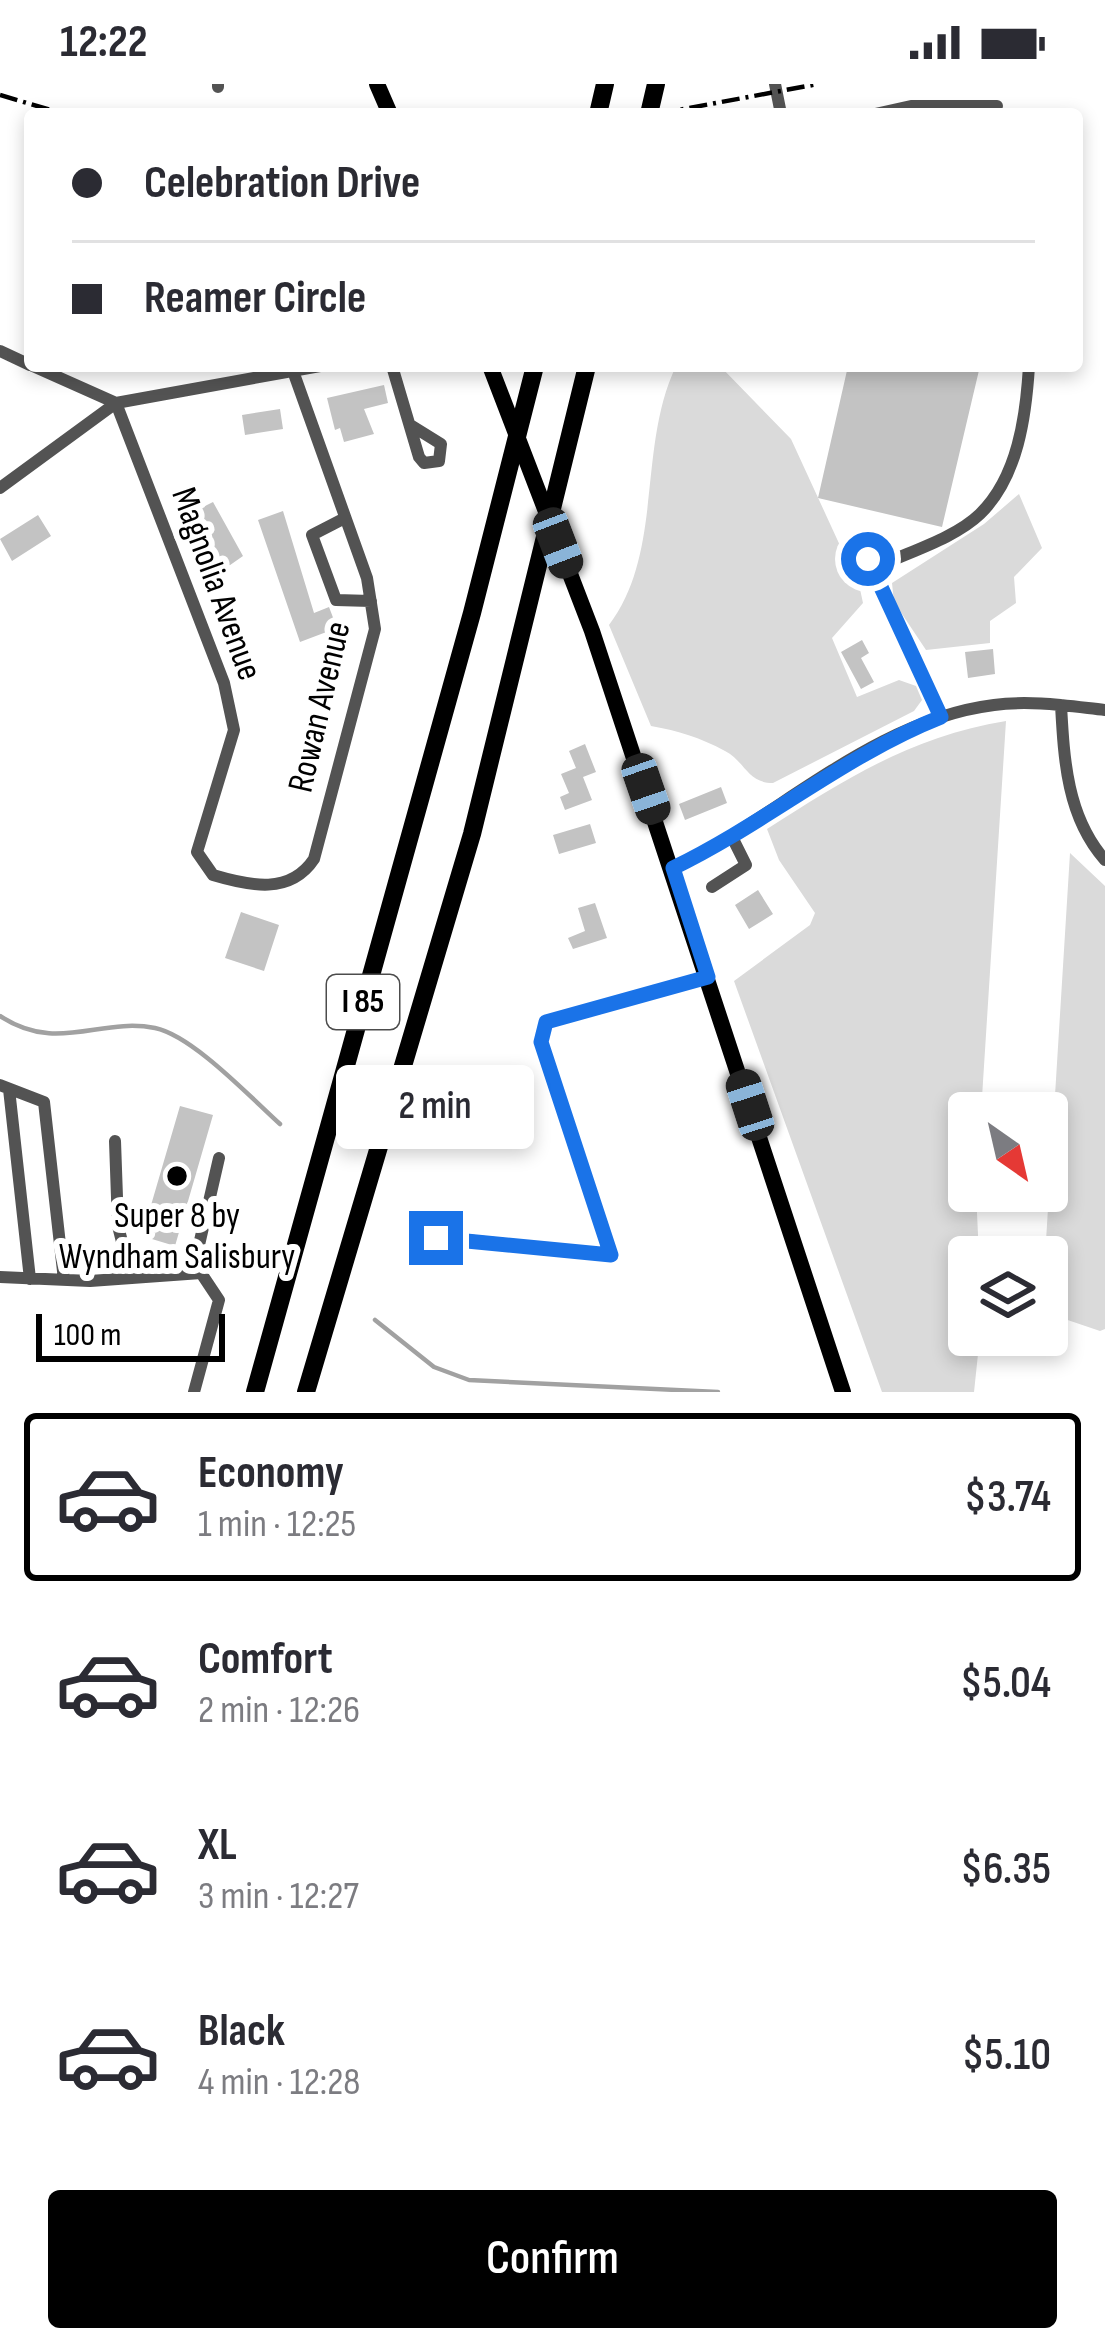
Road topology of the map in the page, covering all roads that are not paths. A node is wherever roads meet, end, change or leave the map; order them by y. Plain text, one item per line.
1 (998, 106) dead end
2 (901, 108) edge
3 (47, 372) edge
4 (287, 372) edge
5 (293, 372) edge
6 (394, 372) edge
7 (492, 372) edge
8 (533, 372) edge
9 (586, 372) edge
10 (1029, 372) edge
11 (116, 403) junction
12 (412, 426) dead end
13 (0, 488) edge
14 (345, 518) junction
15 (371, 602) junction
16 (1061, 705) junction
17 (1105, 710) edge
18 (941, 717) junction
19 (732, 837) junction
20 (199, 856) joint
21 (1105, 860) edge
22 (673, 868) junction
23 (712, 887) dead end
24 (708, 977) junction
25 (4, 1087) edge
26 (115, 1142) dead end
27 (219, 1158) dead end
28 (436, 1238) dead end
29 (194, 1271) junction
30 (0, 1277) edge
31 (131, 1277) junction
32 (30, 1279) junction
33 (64, 1280) junction
34 (194, 1392) edge
35 (255, 1392) edge
36 (306, 1392) edge
37 (843, 1392) edge

1 - 2 street
3 - 11 street
4 - 11 street
5 - 14 street, Rowan Avenue
6 - 12 street
7 - 22 main road
8 - 35 highway, I 85
9 - 36 highway, I 85
10 - 18 street
11 - 13 street
11 - 20 street, Magnolia Avenue
14 - 15 street, Rowan Avenue
14 - 15 street
15 - 20 street, Rowan Avenue
16 - 17 street
16 - 18 street
16 - 21 street
18 - 19 street
19 - 22 street
19 - 23 street
22 - 24 main road
24 - 28 street
24 - 37 main road
25 - 32 street
25 - 33 street
26 - 31 street
27 - 29 street
29 - 31 street
29 - 34 street
30 - 32 street
31 - 33 street
32 - 33 street

